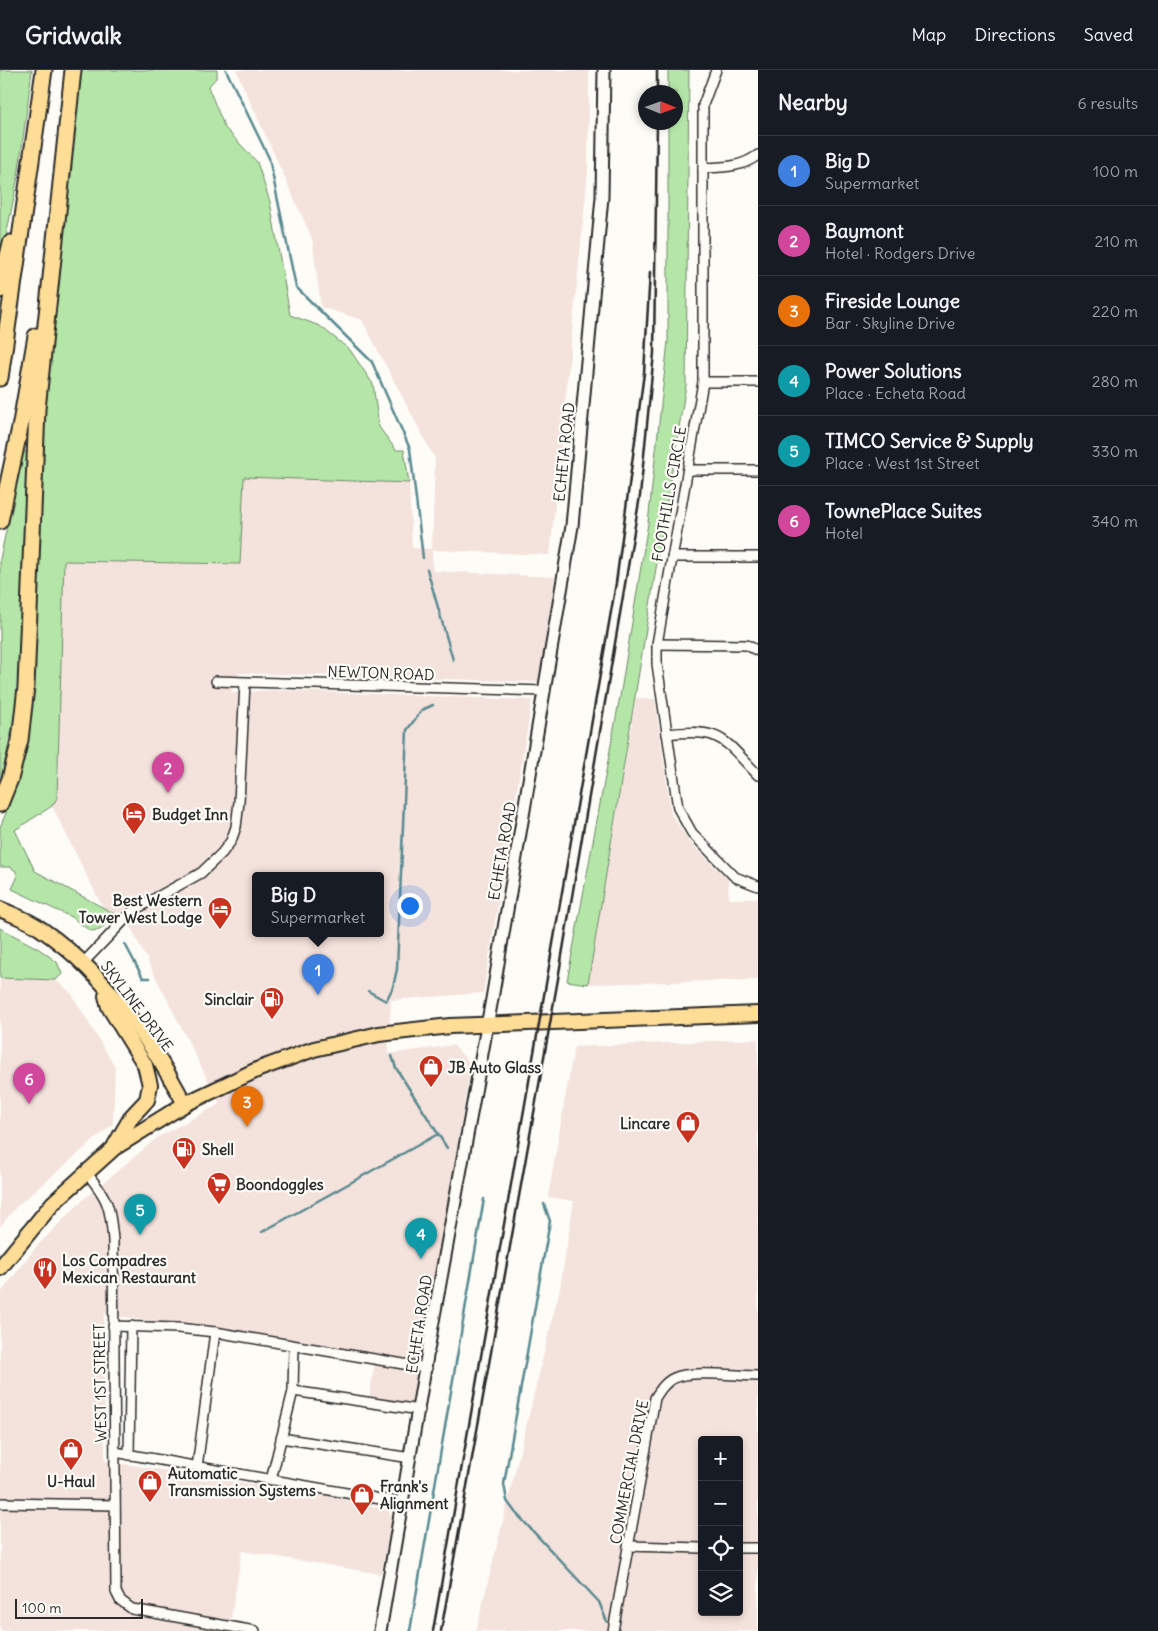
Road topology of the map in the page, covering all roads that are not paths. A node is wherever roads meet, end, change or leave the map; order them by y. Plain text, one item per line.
1 (44, 70) edge
2 (71, 70) edge
3 (604, 70) edge
4 (716, 70) edge
5 (32, 146) junction
6 (758, 155) edge
7 (703, 168) junction
8 (0, 290) edge
9 (0, 378) edge
10 (703, 382) junction
11 (758, 382) edge
12 (688, 470) junction
13 (758, 470) edge
14 (0, 521) edge
15 (672, 557) junction
16 (758, 557) edge
17 (657, 644) junction
18 (758, 651) edge
19 (216, 681) dead end
20 (245, 682) junction
21 (545, 691) junction
22 (667, 734) junction
23 (758, 775) edge
24 (0, 804) edge
25 (758, 886) edge
26 (0, 909) edge
27 (83, 963) junction
28 (103, 984) junction
29 (758, 1014) edge
30 (488, 1023) junction
31 (186, 1104) junction
32 (114, 1148) junction
33 (86, 1172) junction
34 (0, 1268) edge
35 (113, 1326) junction
36 (130, 1326) junction
37 (215, 1332) junction
38 (294, 1347) junction
39 (426, 1368) junction
40 (758, 1376) edge
41 (294, 1391) junction
42 (420, 1410) junction
43 (281, 1438) junction
44 (115, 1452) junction
45 (129, 1455) junction
46 (411, 1458) junction
47 (197, 1468) junction
48 (271, 1480) junction
49 (0, 1504) edge
50 (403, 1504) junction
51 (115, 1505) junction
52 (628, 1546) junction
53 (698, 1548) edge
54 (743, 1548) edge
55 (758, 1548) edge
56 (255, 1631) edge
57 (380, 1631) edge
58 (613, 1631) edge

1 - 5 highway
2 - 14 highway
2 - 24 highway
3 - 21 street, ECHETA ROAD
4 - 7 street, FOOTHILLS CIRCLE
5 - 8 highway
5 - 9 highway
6 - 7 street
7 - 10 street, FOOTHILLS CIRCLE
10 - 11 street
10 - 12 street, FOOTHILLS CIRCLE
12 - 13 street
12 - 15 street, FOOTHILLS CIRCLE
15 - 16 street
15 - 17 street, FOOTHILLS CIRCLE
17 - 18 street
17 - 22 street, FOOTHILLS CIRCLE
19 - 20 street, NEWTON ROAD
20 - 21 street, NEWTON ROAD
20 - 27 street
21 - 30 street, ECHETA ROAD
22 - 23 street
22 - 25 street, FOOTHILLS CIRCLE
26 - 27 main road, SKYLINE DRIVE
27 - 28 main road, SKYLINE DRIVE
28 - 31 main road, SKYLINE DRIVE
28 - 32 main road
29 - 30 main road
30 - 31 main road
30 - 39 street, ECHETA ROAD
31 - 32 main road
32 - 33 main road
33 - 34 main road
33 - 35 street, WEST 1ST STREET
35 - 36 street
35 - 44 street, WEST 1ST STREET
36 - 37 street
36 - 45 street
37 - 38 street
37 - 47 street
38 - 39 street
38 - 41 street
39 - 42 street, ECHETA ROAD
40 - 52 street, COMMERCIAL DRIVE
41 - 42 street
41 - 43 street
42 - 46 street, ECHETA ROAD
43 - 46 street
43 - 48 street
44 - 45 street
44 - 51 street, WEST 1ST STREET
45 - 47 street
46 - 50 street, ECHETA ROAD
47 - 48 street
48 - 50 street
49 - 51 street
50 - 57 street, ECHETA ROAD
51 - 56 street, WEST 1ST STREET
52 - 53 street
52 - 58 street, COMMERCIAL DRIVE
54 - 55 street

